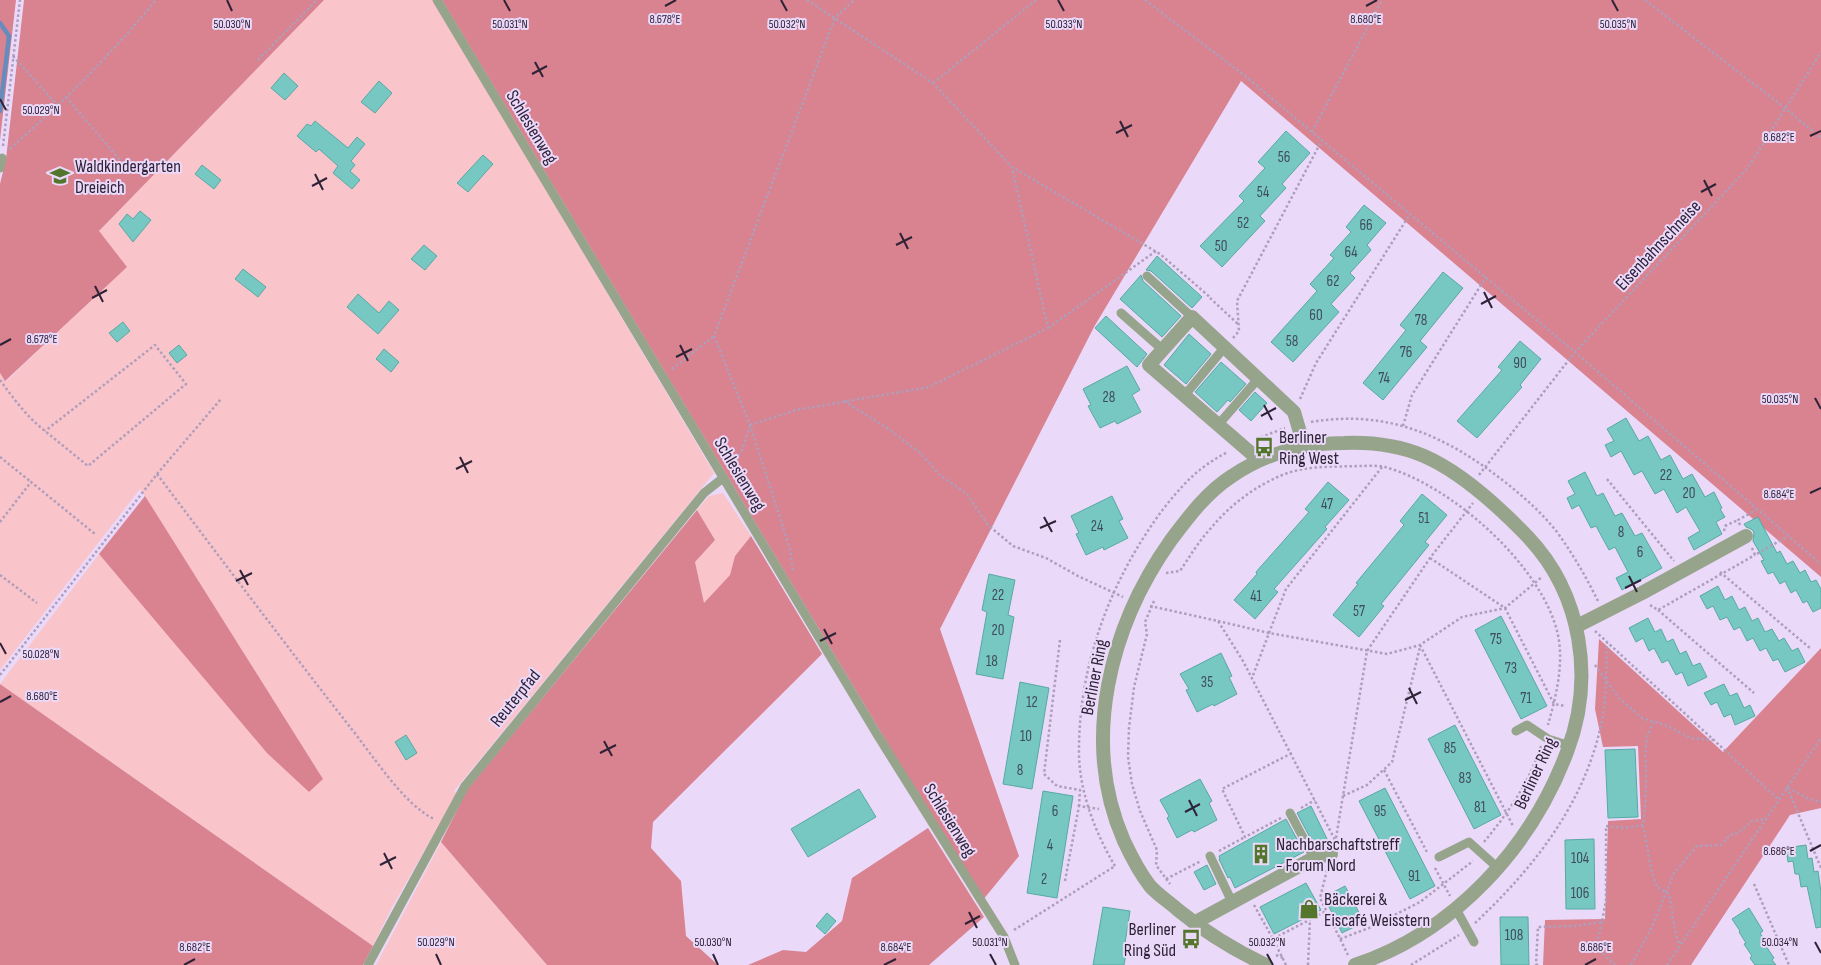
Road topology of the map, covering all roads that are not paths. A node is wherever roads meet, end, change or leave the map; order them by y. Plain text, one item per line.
1 (437, 0) edge
2 (2, 158) road end
3 (0, 168) edge
4 (1147, 276) dead end
5 (1121, 313) dead end
6 (1192, 317) junction
7 (1224, 348) junction
8 (1163, 350) junction
9 (1258, 379) junction
10 (1184, 396) junction
11 (1218, 426) junction
12 (1304, 446) junction
13 (1259, 460) junction
14 (723, 478) junction
15 (1746, 536) road end
16 (1577, 626) junction
17 (1516, 731) dead end
18 (1570, 746) junction
19 (1290, 813) road end
20 (1331, 854) road end
21 (1210, 856) road end
22 (1439, 857) dead end
23 (1314, 858) junction
24 (1498, 868) junction
25 (1232, 902) junction
26 (1456, 909) junction
27 (1194, 923) junction
28 (1474, 942) dead end
29 (1352, 961) edge
30 (368, 965) edge
31 (1015, 965) edge
32 (1266, 965) edge

1 - 14 lane, Schlesienweg
2 - 3 lane
4 - 6 lane
5 - 8 lane
6 - 7 street
6 - 8 street
7 - 9 street
7 - 10 lane
8 - 10 street
9 - 11 lane
9 - 12 street
10 - 11 street
11 - 13 street
12 - 13 street, Berliner Ring
12 - 16 street, Berliner Ring
13 - 27 street, Berliner Ring
14 - 30 lane, Reuterpfad
14 - 31 lane, Schlesienweg
15 - 16 street
16 - 18 street, Berliner Ring
17 - 18 lane
18 - 24 street, Berliner Ring
19 - 23 lane
20 - 23 street
21 - 25 lane
22 - 24 lane
23 - 25 street
24 - 26 street, Berliner Ring
25 - 27 street
26 - 28 lane
26 - 29 street, Berliner Ring
27 - 32 street, Berliner Ring

